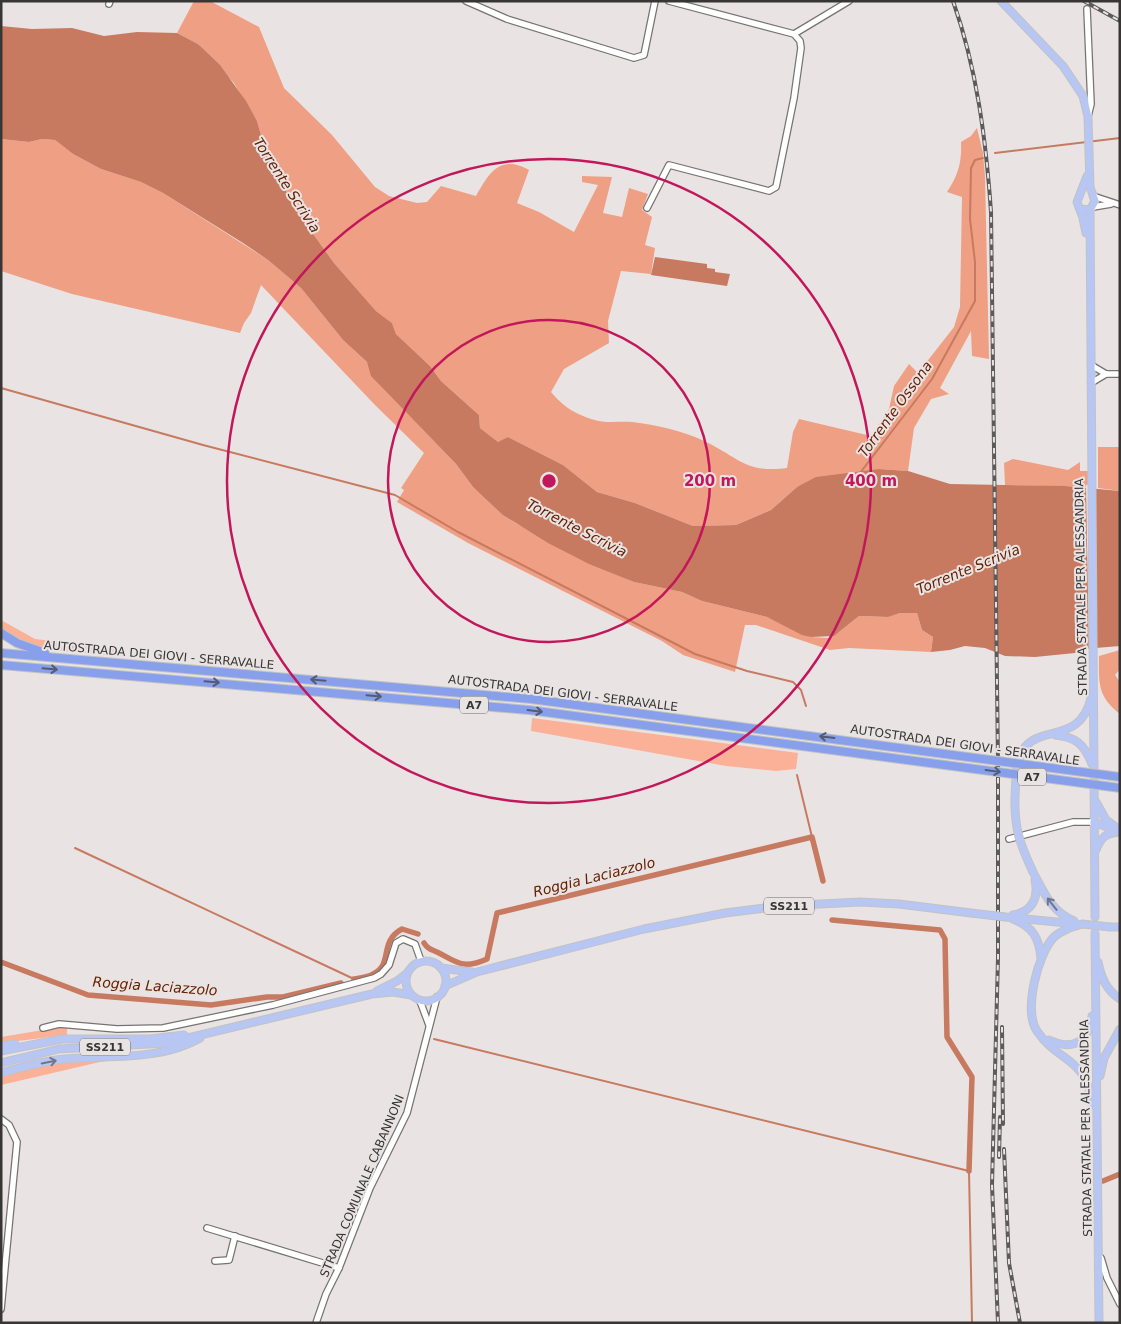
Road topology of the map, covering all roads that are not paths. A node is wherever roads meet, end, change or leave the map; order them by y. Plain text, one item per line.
1 (466, 1) edge
2 (655, 1) edge
3 (669, 1) edge
4 (849, 1) edge
5 (1001, 1) edge
6 (1087, 9) dead end
7 (794, 34) junction
8 (1090, 75) junction
9 (1077, 85) junction
10 (1088, 117) junction
11 (1088, 171) junction
12 (1081, 193) junction
13 (1092, 195) junction
14 (1119, 204) edge
15 (647, 208) dead end
16 (1092, 208) junction
17 (1080, 209) junction
18 (1089, 257) junction
19 (1091, 365) junction
20 (1106, 374) junction
21 (1120, 374) edge
22 (1091, 383) junction
23 (1, 633) edge
24 (1, 653) edge
25 (58, 658) junction
26 (1, 665) edge
27 (1093, 686) junction
28 (1054, 734) junction
29 (1093, 768) junction
30 (1120, 777) edge
31 (1120, 788) edge
32 (1094, 797) junction
33 (1094, 822) junction
34 (1120, 831) edge
35 (1009, 839) dead end
36 (1094, 855) junction
37 (1033, 872) junction
38 (1005, 917) junction
39 (1095, 917) dead end
40 (1082, 924) junction
41 (1120, 927) edge
42 (1095, 933) dead end
43 (1095, 944) junction
44 (1041, 959) junction
45 (421, 961) junction
46 (441, 968) junction
47 (477, 972) junction
48 (407, 973) junction
49 (445, 986) junction
50 (1095, 990) junction
51 (372, 994) junction
52 (411, 995) junction
53 (437, 998) junction
54 (1120, 999) edge
55 (420, 1001) junction
56 (429, 1027) junction
57 (43, 1028) dead end
58 (1120, 1029) edge
59 (209, 1033) junction
60 (1042, 1037) junction
61 (46, 1042) junction
62 (1, 1046) edge
63 (1, 1051) edge
64 (1, 1062) edge
65 (1, 1073) edge
66 (1097, 1094) junction
67 (1, 1120) edge
68 (1097, 1124) junction
69 (206, 1228) dead end
70 (235, 1236) junction
71 (1099, 1248) junction
72 (215, 1261) dead end
73 (339, 1268) junction
74 (1120, 1304) edge
75 (1, 1309) edge
76 (316, 1323) edge
77 (1099, 1323) edge

1 - 2 street
3 - 7 street
4 - 7 street
5 - 9 main road, STRADA STATALE PER ALESSANDRIA
6 - 8 street
7 - 15 street
8 - 9 street
8 - 10 street
9 - 10 main road, STRADA STATALE PER ALESSANDRIA
10 - 11 main road, STRADA STATALE PER ALESSANDRIA
11 - 12 main road, STRADA STATALE PER ALESSANDRIA
11 - 13 main road, STRADA STATALE PER ALESSANDRIA
12 - 13 main road
12 - 17 main road, STRADA STATALE PER ALESSANDRIA
13 - 14 street
13 - 16 main road, STRADA STATALE PER ALESSANDRIA
14 - 16 street
16 - 17 main road
16 - 18 main road, STRADA STATALE PER ALESSANDRIA
17 - 18 main road, STRADA STATALE PER ALESSANDRIA
18 - 19 main road, STRADA STATALE PER ALESSANDRIA
19 - 20 street
19 - 22 main road, STRADA STATALE PER ALESSANDRIA
20 - 21 street
20 - 22 street
22 - 27 main road, STRADA STATALE PER ALESSANDRIA
23 - 25 highway
24 - 25 highway, AUTOSTRADA DEI GIOVI - SERRAVALLE / A7
30 -> 25 highway, AUTOSTRADA DEI GIOVI - SERRAVALLE / A7, bridge
26 -> 31 highway, AUTOSTRADA DEI GIOVI - SERRAVALLE / A7, bridge
27 - 28 main road
27 - 29 main road, STRADA STATALE PER ALESSANDRIA
28 - 29 main road
28 - 37 main road, bridge
29 - 32 main road, STRADA STATALE PER ALESSANDRIA
32 - 33 main road, STRADA STATALE PER ALESSANDRIA
32 - 34 main road
33 - 34 main road
33 - 35 street
33 - 36 main road, STRADA STATALE PER ALESSANDRIA
34 - 36 main road
36 - 39 main road, STRADA STATALE PER ALESSANDRIA
37 - 38 main road
40 -> 37 main road
38 - 40 main road, SS211
38 - 44 main road
38 - 47 main road, SS211, bridge
40 - 41 main road, SS211, bridge
40 - 44 main road
42 - 43 main road, STRADA STATALE PER ALESSANDRIA
43 - 50 main road, STRADA STATALE PER ALESSANDRIA
43 - 54 main road
44 - 60 main road
45 - 46 main road, SS211
45 - 48 main road, SS211
45 - 57 street
46 - 47 main road, SS211
46 - 49 main road
47 - 49 main road, SS211
48 - 51 main road, SS211
48 - 52 main road
49 - 53 main road
50 - 60 main road
50 - 66 main road, STRADA STATALE PER ALESSANDRIA
51 - 52 main road, SS211
51 - 59 main road, SS211
52 - 55 main road, SS211
53 - 55 main road
53 - 56 street, STRADA COMUNALE CABANNONI
55 - 56 street
56 - 73 street, STRADA COMUNALE CABANNONI
58 - 66 main road
59 - 61 main road
59 - 64 main road, SS211
65 -> 59 main road
60 - 68 main road
61 - 62 main road
61 - 63 main road
66 - 68 main road, STRADA STATALE PER ALESSANDRIA
67 - 75 street
68 - 71 main road, STRADA STATALE PER ALESSANDRIA
69 - 70 street
70 - 72 street
70 - 73 street
71 - 74 street
71 - 77 main road, STRADA STATALE PER ALESSANDRIA
73 - 76 street, STRADA COMUNALE CABANNONI

